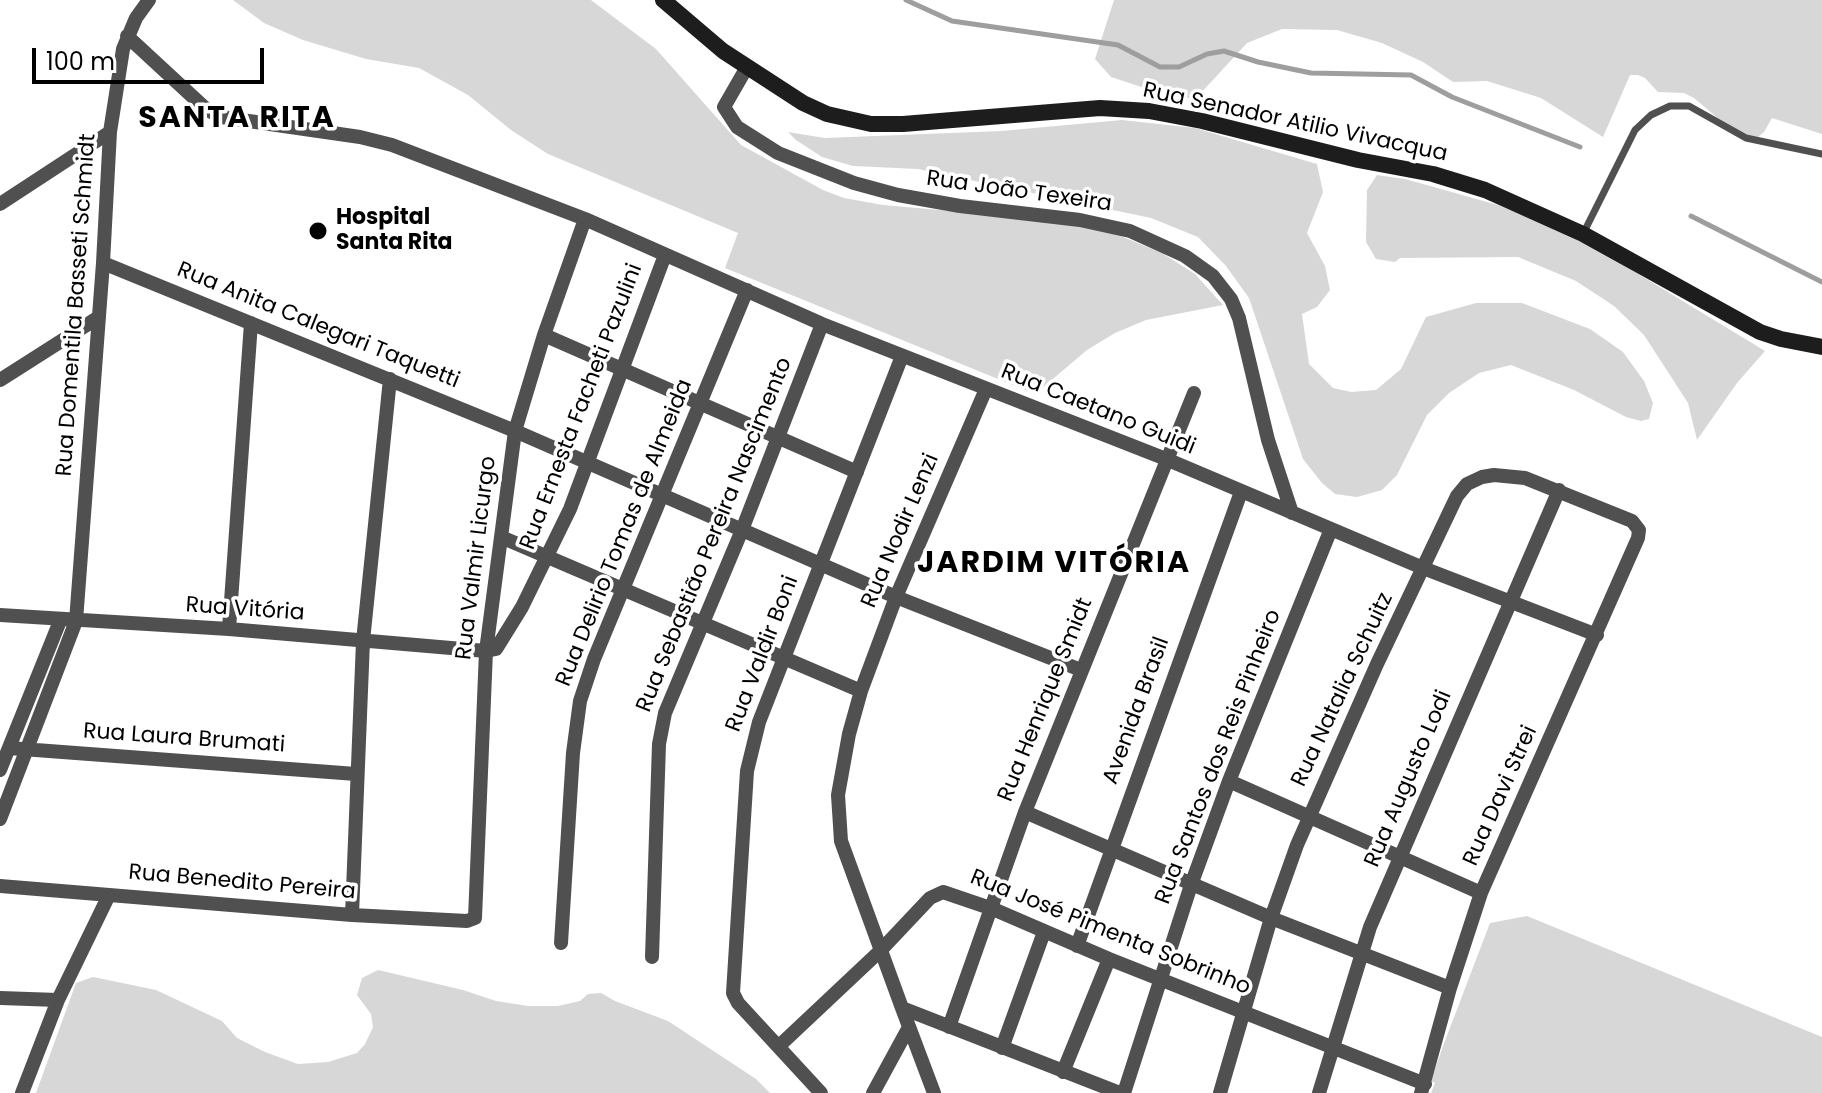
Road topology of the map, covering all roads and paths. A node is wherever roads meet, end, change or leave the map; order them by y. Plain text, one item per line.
1 (149, 0) edge
2 (663, 0) edge
3 (127, 36) junction
4 (747, 67) junction
5 (110, 132) junction
6 (1822, 154) edge
7 (0, 204) edge
8 (585, 219) junction
9 (1583, 234) junction
10 (665, 255) junction
11 (103, 263) junction
12 (747, 290) junction
13 (99, 317) junction
14 (251, 323) junction
15 (822, 324) junction
16 (544, 335) junction
17 (1822, 347) edge
18 (902, 356) junction
19 (622, 370) junction
20 (390, 379) junction
21 (0, 380) edge
22 (986, 389) junction
23 (1194, 393) dead end
24 (700, 404) junction
25 (515, 431) junction
26 (778, 438) junction
27 (1166, 459) junction
28 (588, 464) junction
29 (857, 472) junction
30 (1559, 490) junction
31 (1241, 492) junction
32 (661, 497) junction
33 (1292, 513) junction
34 (1636, 524) joint
35 (1331, 529) junction
36 (742, 530) junction
37 (501, 537) junction
38 (548, 556) junction
39 (820, 563) junction
40 (1423, 568) junction
41 (623, 589) junction
42 (896, 597) junction
43 (1511, 600) junction
44 (0, 615) edge
45 (60, 621) junction
46 (76, 621) junction
47 (703, 623) junction
48 (229, 629) junction
49 (1597, 635) junction
50 (363, 641) junction
51 (486, 651) junction
52 (783, 658) junction
53 (1081, 670) junction
54 (861, 691) junction
55 (9, 748) junction
56 (27, 749) junction
57 (0, 770) edge
58 (356, 774) junction
59 (1229, 781) junction
60 (1025, 812) junction
61 (1309, 817) junction
62 (0, 819) edge
63 (1111, 849) junction
64 (1399, 857) junction
65 (1191, 885) junction
66 (0, 886) edge
67 (1481, 893) junction
68 (109, 895) junction
69 (993, 909) junction
70 (475, 913) joint
71 (352, 915) junction
72 (1271, 918) junction
73 (1044, 932) junction
74 (561, 943) dead end
75 (1077, 946) junction
76 (880, 951) junction
77 (1360, 954) junction
78 (652, 957) dead end
79 (1109, 959) junction
80 (1162, 980) junction
81 (1450, 988) junction
82 (0, 998) edge
83 (58, 1000) junction
84 (902, 1008) junction
85 (1244, 1011) junction
86 (909, 1027) junction
87 (949, 1027) junction
88 (779, 1046) junction
89 (1333, 1047) junction
90 (1002, 1048) junction
91 (1063, 1072) junction
92 (1097, 1084) junction
93 (1423, 1088) edge
94 (22, 1093) edge
95 (821, 1093) edge
96 (873, 1093) edge
97 (934, 1093) edge
98 (1081, 1093) edge
99 (1122, 1093) edge
100 (1220, 1093) edge
101 (1319, 1093) edge

1 - 3 street, Rua Domentila Basseti Schmidt
2 - 4 street, Rua Senador Atilio Vivacqua
3 - 5 street, Rua Domentila Basseti Schmidt
3 - 8 street, Rua Caetano Guidi
4 - 9 street, Rua Senador Atilio Vivacqua
4 - 33 street, Rua João Texeira
5 - 7 street
5 - 11 street, Rua Domentila Basseti Schmidt
6 - 9 lane
8 - 10 street, Rua Caetano Guidi
8 - 16 street, Rua Valmir Licurgo
9 - 17 street, Rua Senador Atilio Vivacqua
10 - 12 street, Rua Caetano Guidi
10 - 19 street, Rua Ernesta Facheti Pazulini
11 - 13 street, Rua Domentila Basseti Schmidt
11 - 14 street, Rua Anita Calegari Taquetti
12 - 15 street, Rua Caetano Guidi
12 - 24 street, Rua Delirio Tomas de Almeida
13 - 21 street
13 - 46 street, Rua Domentila Basseti Schmidt
14 - 20 street, Rua Anita Calegari Taquetti
14 - 48 street
15 - 18 street, Rua Caetano Guidi
15 - 26 street, Rua Sebastião Pereira Nascimento
16 - 19 street
16 - 25 street, Rua Valmir Licurgo
18 - 22 street, Rua Caetano Guidi
18 - 29 street, Rua Valdir Boni
19 - 24 street
19 - 28 street, Rua Ernesta Facheti Pazulini
20 - 25 street, Rua Anita Calegari Taquetti
20 - 50 street
22 - 27 street, Rua Caetano Guidi
22 - 42 street, Rua Nodir Lenzi
23 - 27 street, Rua Henrique Smidt
24 - 26 street
24 - 32 street, Rua Delirio Tomas de Almeida
25 - 28 street, Rua Anita Calegari Taquetti
25 - 37 street, Rua Valmir Licurgo
26 - 29 street
26 - 36 street, Rua Sebastião Pereira Nascimento
27 - 31 street, Rua Caetano Guidi
27 - 53 street, Rua Henrique Smidt
28 - 32 street, Rua Anita Calegari Taquetti
28 - 38 street, Rua Ernesta Facheti Pazulini
29 - 39 street, Rua Valdir Boni
30 - 34 street, Rua Natalia Schuitz
30 - 40 street, Rua Natalia Schuitz
30 - 43 street, Rua Augusto Lodi
31 - 33 street, Rua Caetano Guidi
31 - 63 street, Avenida Brasil
32 - 36 street, Rua Anita Calegari Taquetti
32 - 41 street, Rua Delirio Tomas de Almeida
33 - 35 street, Rua Caetano Guidi
34 - 49 street, Rua Davi Strei
35 - 40 street, Rua Caetano Guidi
35 - 59 street, Rua Santos dos Reis Pinheiro
36 - 39 street, Rua Anita Calegari Taquetti
36 - 47 street, Rua Sebastião Pereira Nascimento
37 - 38 street
37 - 51 street, Rua Valmir Licurgo
38 - 41 street
38 - 51 street, Rua Ernesta Facheti Pazulini
39 - 42 street, Rua Anita Calegari Taquetti
39 - 52 street, Rua Valdir Boni
40 - 43 street, Rua Caetano Guidi
40 - 61 street, Rua Natalia Schuitz
41 - 47 street
41 - 74 street, Rua Delirio Tomas de Almeida
42 - 53 street, Rua Anita Calegari Taquetti
42 - 54 street, Rua Nodir Lenzi
43 - 49 street, Rua Caetano Guidi
43 - 64 street, Rua Augusto Lodi
44 - 45 street, Rua Vitória
45 - 46 street, Rua Vitória
45 - 55 street
46 - 48 street, Rua Vitória
46 - 56 street, Rua Domentila Basseti Schmidt
47 - 52 street
47 - 78 street, Rua Sebastião Pereira Nascimento
48 - 50 street, Rua Vitória
49 - 67 street, Rua Davi Strei
50 - 51 street, Rua Vitória
50 - 58 street
51 - 70 street, Rua Valmir Licurgo
52 - 54 street
52 - 88 street, Rua Valdir Boni
53 - 60 street, Rua Henrique Smidt
54 - 76 street, Rua Nodir Lenzi
55 - 56 street, Rua Laura Brumati
55 - 57 street
56 - 58 street, Rua Laura Brumati
56 - 62 street, Rua Domentila Basseti Schmidt
58 - 71 street
59 - 61 street
59 - 65 street, Rua Santos dos Reis Pinheiro
60 - 63 street
60 - 69 street, Rua Henrique Smidt
61 - 64 street
61 - 72 street, Rua Natalia Schuitz
63 - 65 street
63 - 75 street, Avenida Brasil
64 - 67 street
64 - 77 street, Rua Augusto Lodi
65 - 72 street
65 - 80 street, Rua Santos dos Reis Pinheiro
66 - 68 street, Rua Benedito Pereira
67 - 81 street, Rua Davi Strei
68 - 71 street, Rua Benedito Pereira
68 - 83 street
69 - 73 street, Rua José Pimenta Sobrinho
69 - 76 street, Rua José Pimenta Sobrinho
69 - 87 street, Rua Henrique Smidt
70 - 71 street, Rua Benedito Pereira
72 - 77 street
72 - 85 street, Rua Natalia Schuitz
73 - 75 street, Rua José Pimenta Sobrinho
73 - 90 street
75 - 79 street, Rua José Pimenta Sobrinho
76 - 84 street, Rua Nodir Lenzi
76 - 88 street, Rua José Pimenta Sobrinho
77 - 81 street
77 - 89 street, Rua Augusto Lodi
79 - 80 street, Rua José Pimenta Sobrinho
79 - 91 street
80 - 85 street, Rua José Pimenta Sobrinho
80 - 99 street, Rua Santos dos Reis Pinheiro
81 - 93 street, Rua Davi Strei
82 - 83 street
83 - 94 street
84 - 86 street, Rua Nodir Lenzi
84 - 87 street
85 - 89 street, Rua José Pimenta Sobrinho
85 - 100 street, Rua Natalia Schuitz
86 - 96 street
86 - 97 street, Rua Nodir Lenzi
87 - 90 street
88 - 95 street, Rua Valdir Boni
89 - 93 street, Rua José Pimenta Sobrinho
89 - 101 street, Rua Augusto Lodi
90 - 91 street
91 - 92 street
92 - 98 street
92 - 99 street

